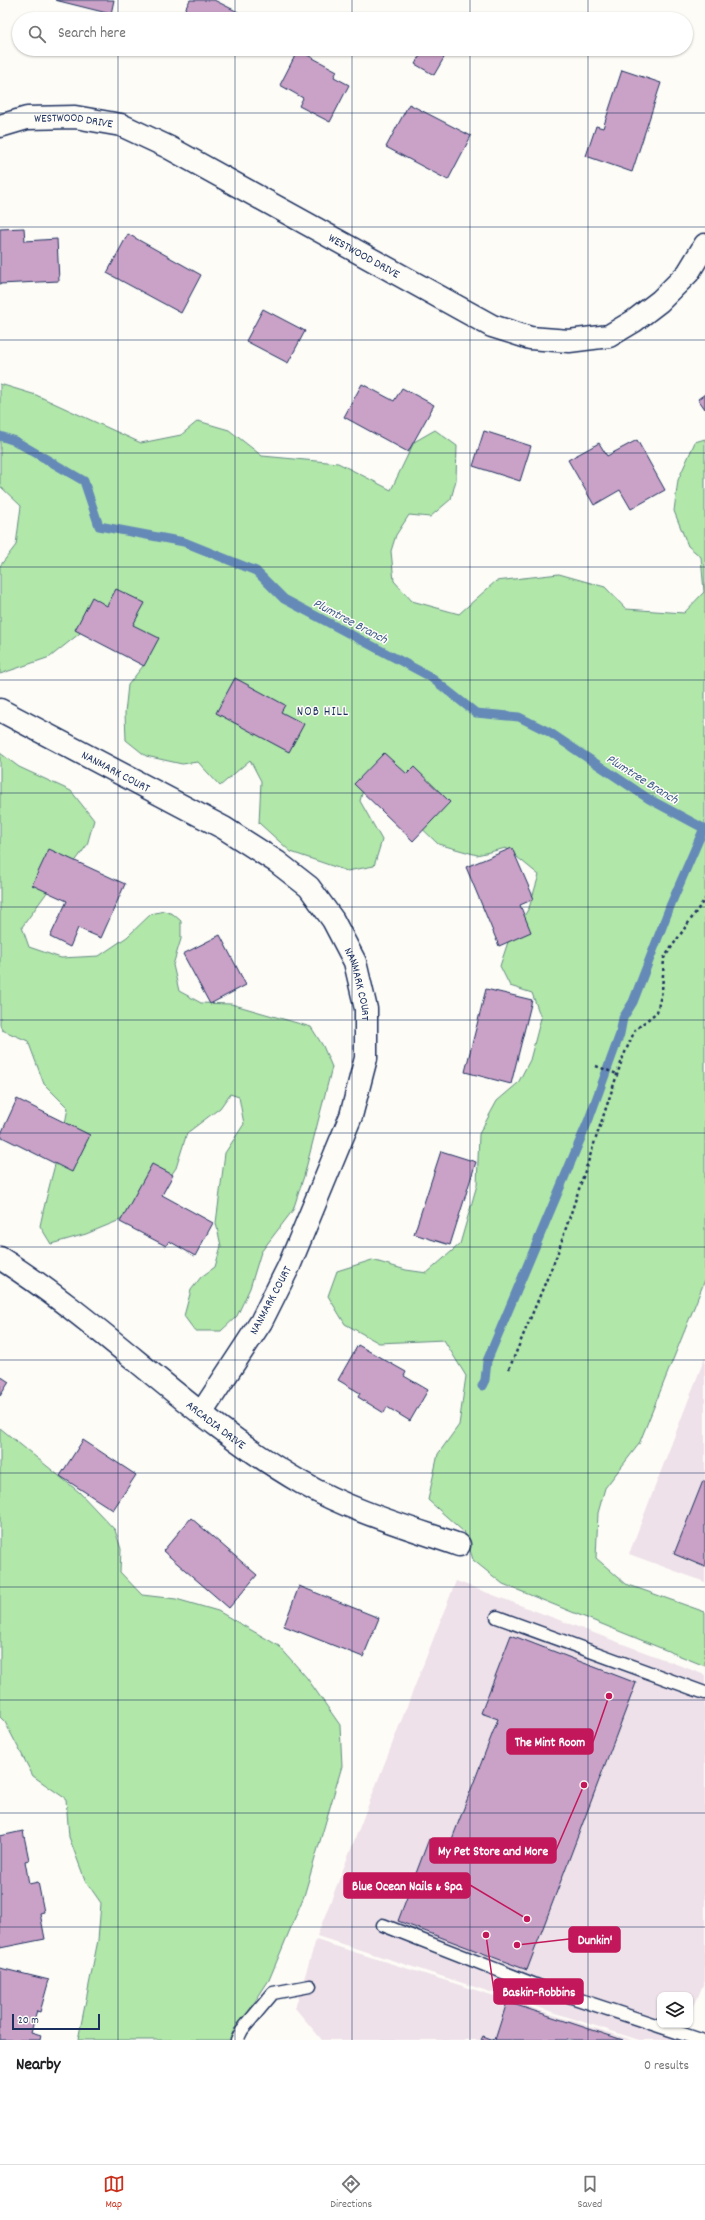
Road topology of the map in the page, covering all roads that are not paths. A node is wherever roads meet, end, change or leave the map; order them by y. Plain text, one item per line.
1 (0, 126) edge
2 (705, 245) edge
3 (0, 710) edge
4 (0, 1258) edge
5 (202, 1412) junction
6 (459, 1545) dead end
7 (497, 1617) dead end
8 (705, 1693) edge
9 (383, 1925) dead end
10 (310, 1986) dead end
11 (237, 2040) edge
12 (701, 2040) edge

1 - 2 street, WESTWOOD DRIVE
3 - 5 street, NANMARK COURT
4 - 5 street, ARCADIA DRIVE
5 - 6 street, ARCADIA DRIVE
7 - 8 lane
9 - 12 lane
10 - 11 lane

